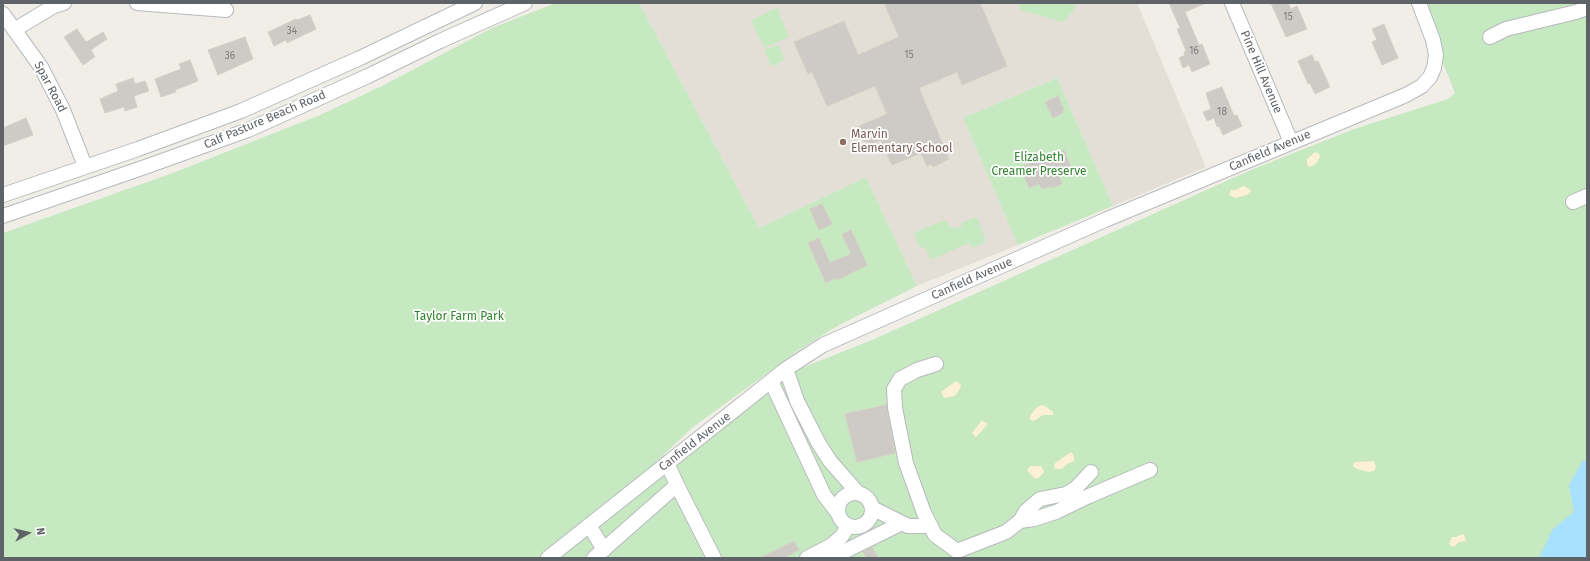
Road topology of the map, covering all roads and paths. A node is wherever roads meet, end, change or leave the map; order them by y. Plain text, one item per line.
1 (64, 3) edge
2 (137, 3) edge
3 (475, 3) edge
4 (525, 3) edge
5 (1232, 3) edge
6 (1418, 3) edge
7 (501, 7) edge
8 (1587, 8) edge
9 (226, 10) dead end
10 (3, 14) edge
11 (14, 30) junction
12 (1490, 37) dead end
13 (346, 65) junction
14 (353, 83) junction
15 (170, 137) junction
16 (1291, 142) junction
17 (176, 156) junction
18 (85, 166) junction
19 (3, 195) edge
20 (1587, 196) edge
21 (1573, 202) dead end
22 (3, 216) edge
23 (936, 364) dead end
24 (786, 369) junction
25 (771, 381) junction
26 (805, 416) junction
27 (791, 422) junction
28 (667, 463) junction
29 (1150, 470) dead end
30 (1091, 472) dead end
31 (677, 485) junction
32 (858, 493) junction
33 (872, 508) junction
34 (837, 512) junction
35 (1020, 521) junction
36 (902, 523) junction
37 (589, 525) junction
38 (848, 526) junction
39 (931, 526) junction
40 (599, 554) edge
41 (959, 556) edge
42 (548, 558) edge
43 (714, 558) edge
44 (807, 558) edge
45 (831, 558) edge

1 - 11 street
2 - 9 street
3 - 13 street, Calf Pasture Beach Road
4 - 7 street, Calf Pasture Beach Road
5 - 16 street, Pine Hill Avenue
6 - 16 street, Canfield Avenue
7 - 14 street, Calf Pasture Beach Road
8 - 12 street
10 - 11 street, Spar Road
11 - 18 street, Spar Road
13 - 14 street
13 - 15 street, Calf Pasture Beach Road
14 - 17 street, Calf Pasture Beach Road
15 - 17 street
15 - 18 street, Calf Pasture Beach Road
16 - 24 street, Canfield Avenue
17 - 22 street, Calf Pasture Beach Road
18 - 19 street, Calf Pasture Beach Road
20 - 21 street
23 - 39 street
24 - 25 street, Canfield Avenue
24 - 26 street
25 - 27 street
25 - 28 street, Canfield Avenue
26 - 27 street
26 - 32 street
27 - 34 street
28 - 31 street
28 - 37 street, Canfield Avenue
29 - 35 street
30 - 35 street
31 - 40 street
31 - 43 street
32 - 33 street
32 - 34 street
33 - 36 street
33 - 38 street
34 - 38 street
35 - 41 street
36 - 39 street
36 - 45 street
37 - 40 street
37 - 42 street, Canfield Avenue
38 - 44 street
39 - 41 street

